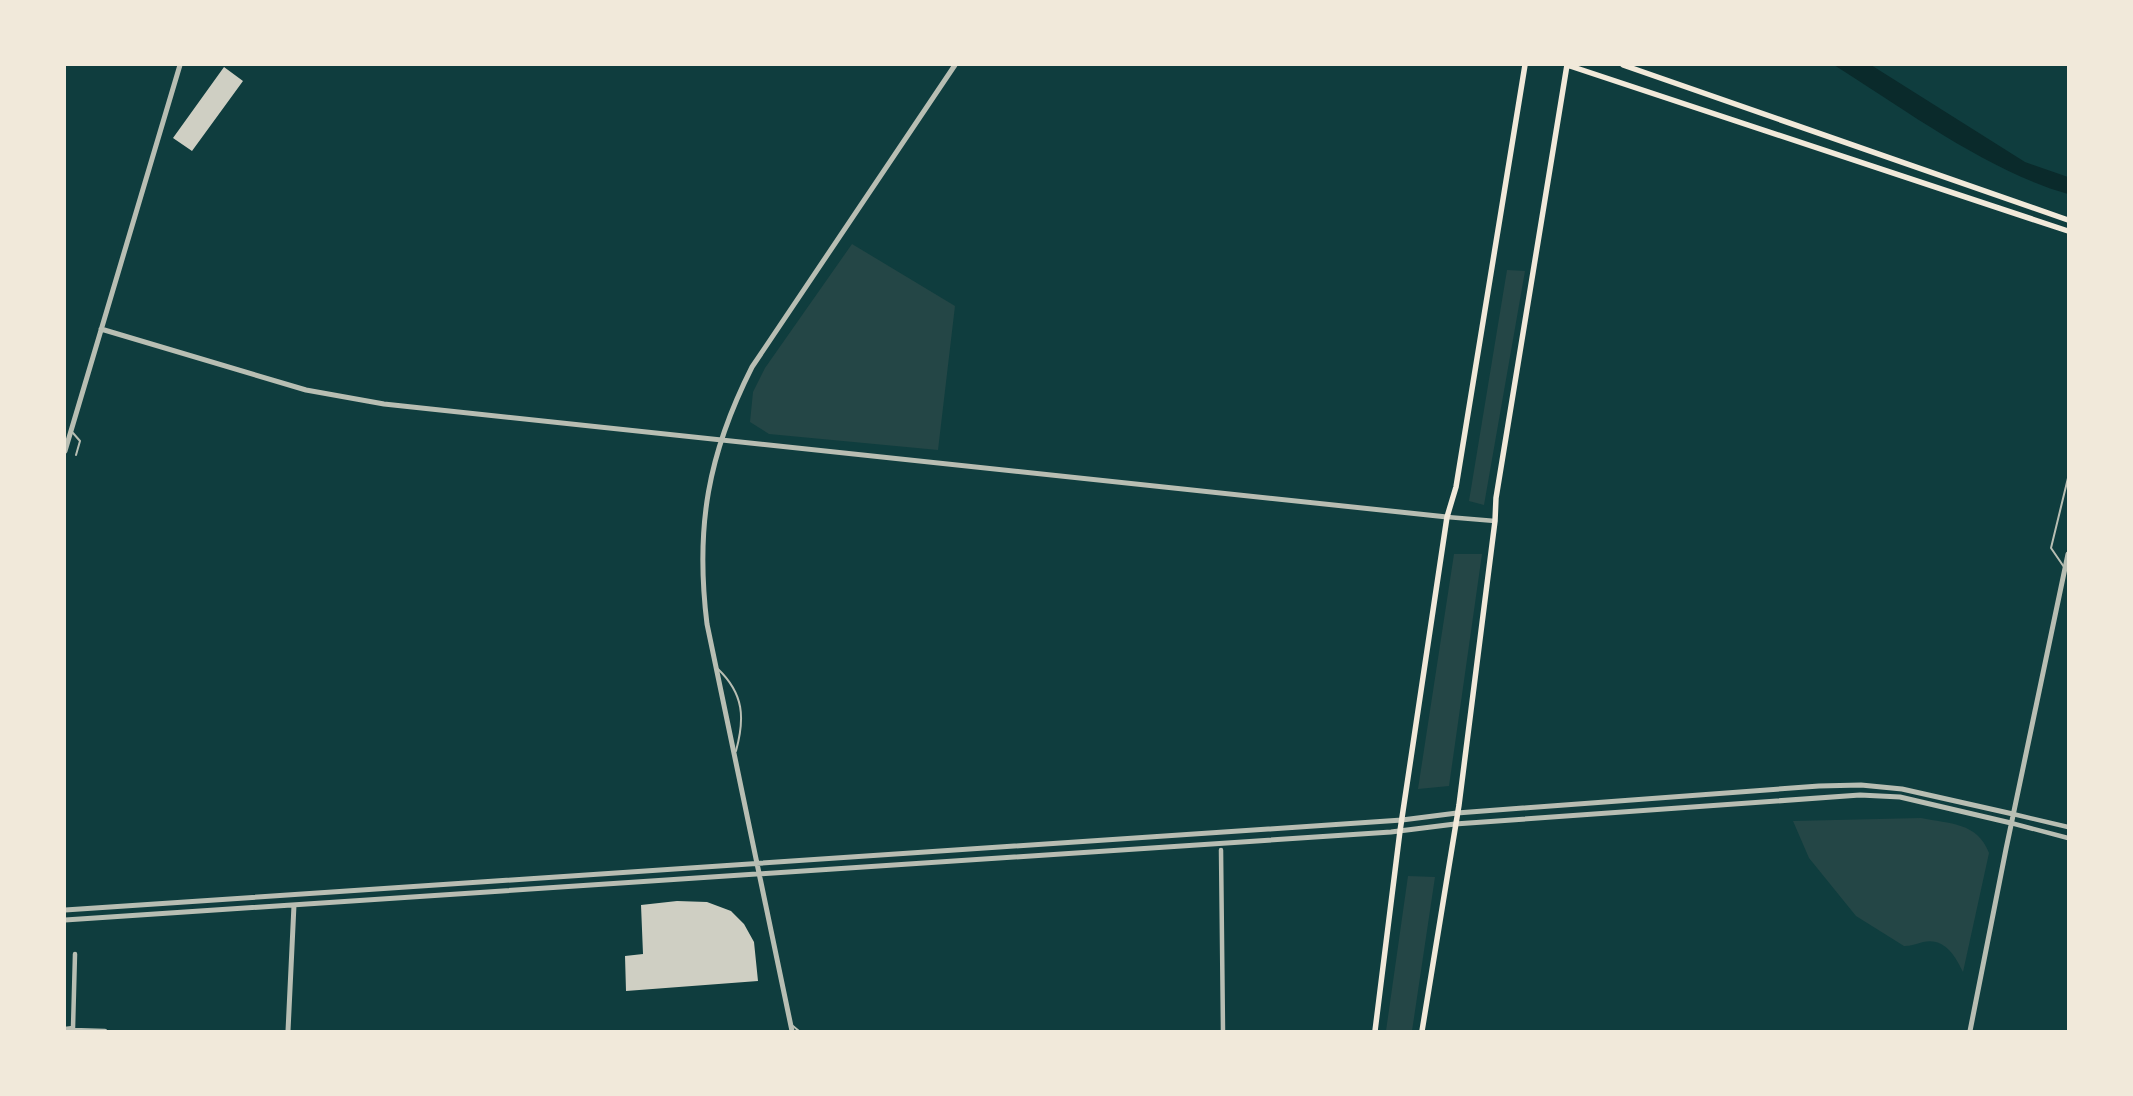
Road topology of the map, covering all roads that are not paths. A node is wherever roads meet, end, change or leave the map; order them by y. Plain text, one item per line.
1 (180, 65) edge
2 (955, 65) edge
3 (1525, 65) edge
4 (1567, 65) edge
5 (1622, 65) edge
6 (2068, 220) edge
7 (2068, 231) edge
8 (101, 329) junction
9 (71, 430) junction
10 (720, 441) junction
11 (65, 451) edge
12 (76, 455) dead end
13 (2068, 478) edge
14 (1447, 517) junction
15 (1496, 521) junction
16 (2068, 554) edge
17 (2064, 568) junction
18 (715, 666) junction
19 (734, 756) junction
20 (1457, 813) junction
21 (2013, 814) junction
22 (1402, 820) junction
23 (2011, 823) junction
24 (1455, 824) junction
25 (2068, 827) edge
26 (1400, 831) junction
27 (2068, 838) edge
28 (1221, 850) dead end
29 (757, 863) junction
30 (759, 873) junction
31 (294, 894) junction
32 (294, 905) junction
33 (65, 910) edge
34 (65, 920) edge
35 (75, 954) dead end
36 (790, 1023) junction
37 (65, 1029) edge
38 (73, 1030) edge
39 (105, 1031) edge
40 (288, 1031) edge
41 (792, 1031) edge
42 (799, 1031) edge
43 (1223, 1031) edge
44 (1375, 1031) edge
45 (1422, 1031) edge
46 (1970, 1031) edge

1 - 8 street
2 - 10 street
3 - 14 main road
4 - 7 main road
4 - 15 main road
5 - 6 main road
8 - 9 street
8 - 10 street
9 - 11 street
9 - 12 lane
10 - 14 street
10 - 18 street
13 - 17 lane
14 - 15 street
14 - 22 main road
15 - 20 main road
16 - 17 street
17 - 21 street
18 - 19 street
18 - 19 lane
19 - 29 street
20 - 21 street
20 - 22 street
20 - 24 main road
21 - 23 street
21 - 25 street
22 - 26 main road
22 - 29 street
23 - 24 street
23 - 27 street
23 - 46 street
24 - 26 street
24 - 45 main road
26 - 30 street
26 - 44 main road
28 - 43 street
29 - 30 street
29 - 31 street
30 - 32 street
30 - 36 street
31 - 32 street
31 - 33 street
32 - 34 street
32 - 40 street
35 - 38 street
36 - 41 street
36 - 42 lane
37 - 38 street
38 - 39 street

